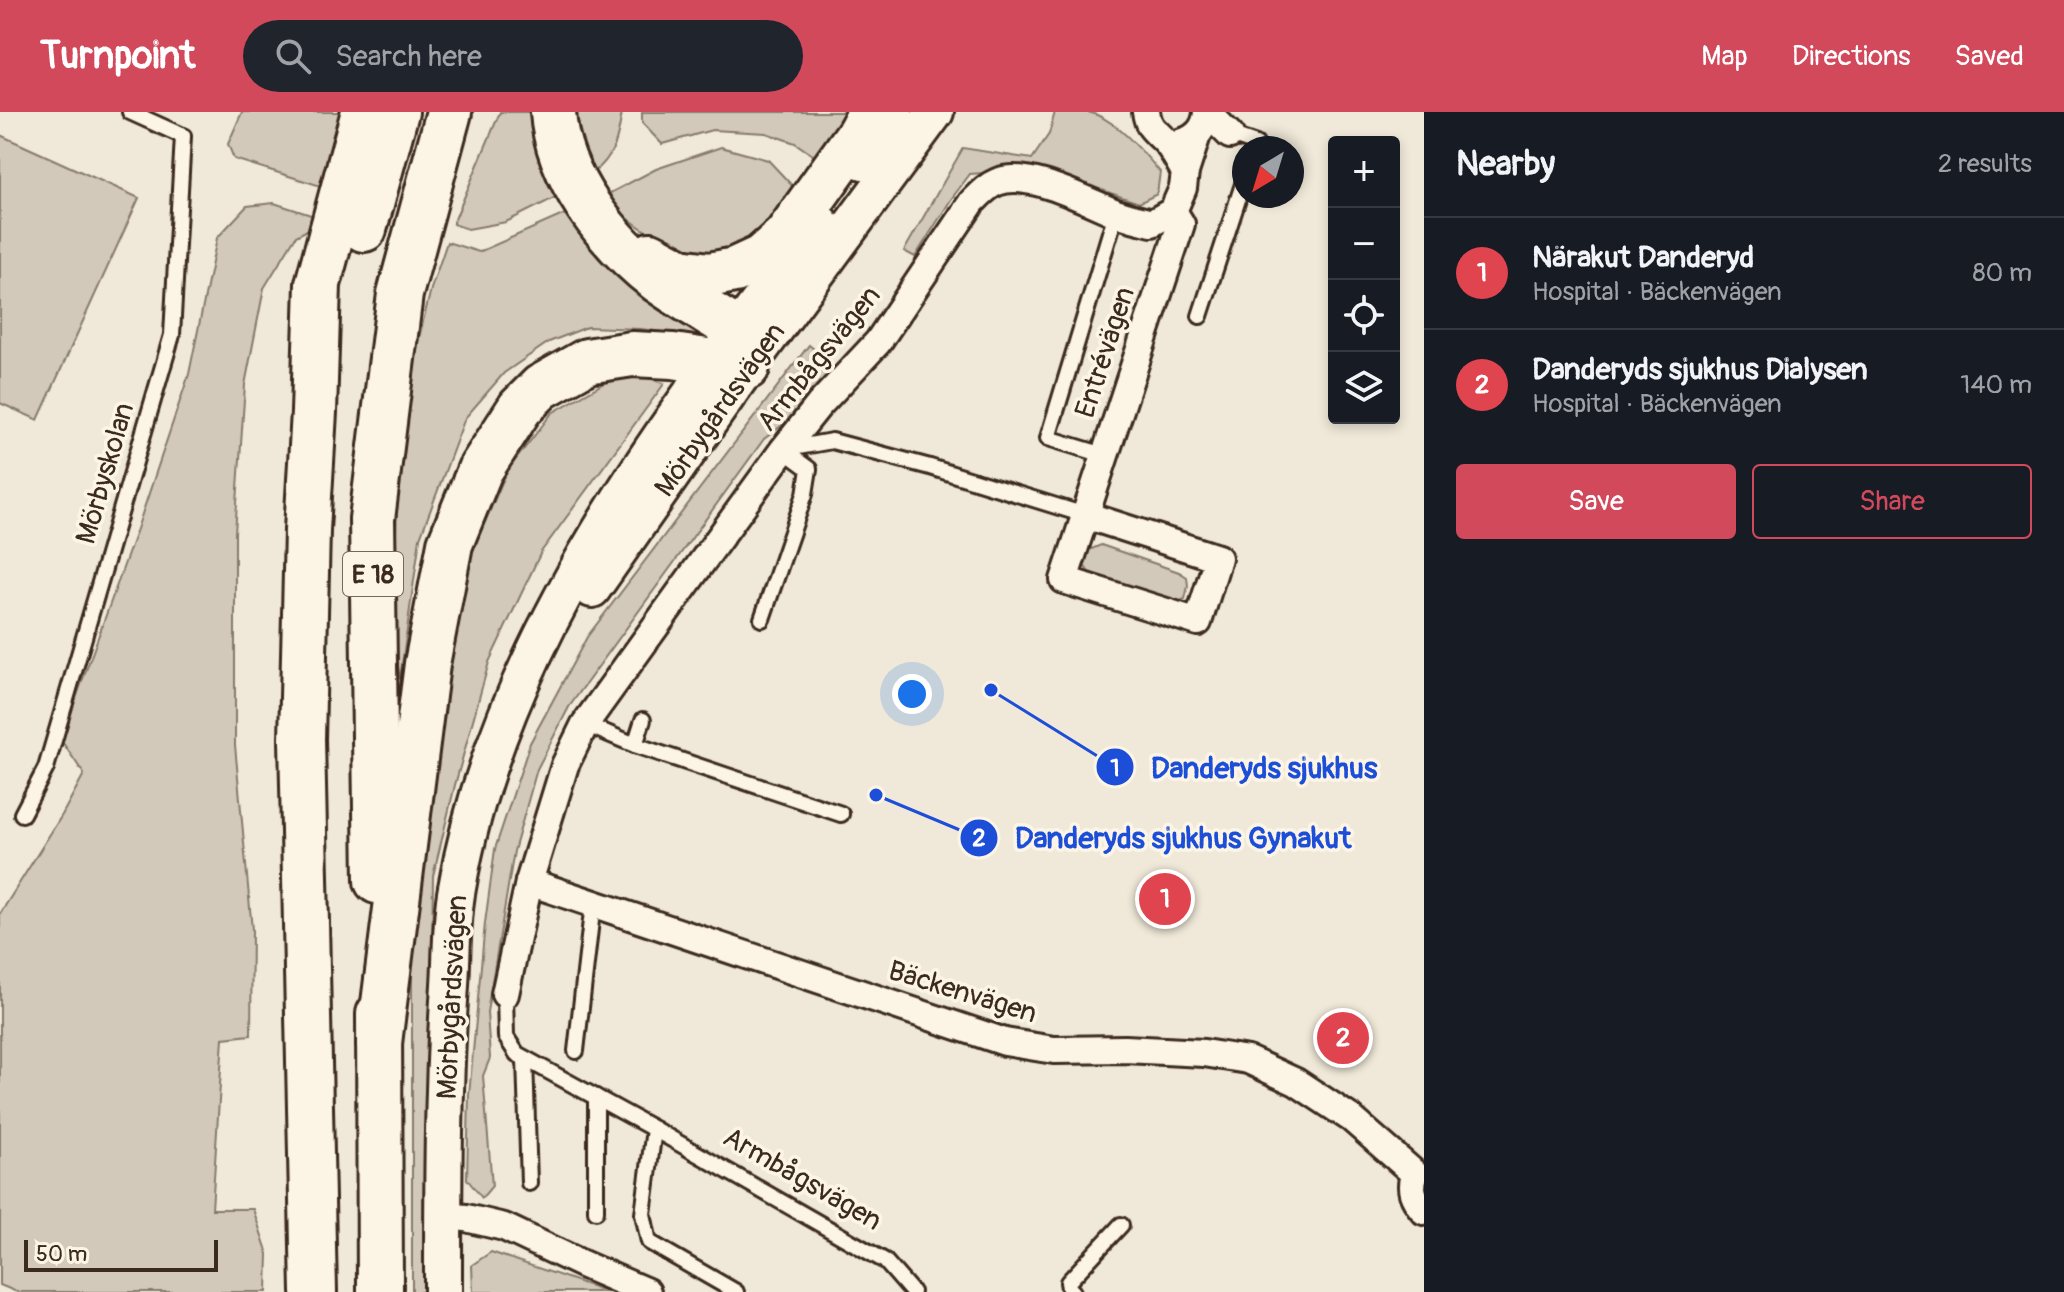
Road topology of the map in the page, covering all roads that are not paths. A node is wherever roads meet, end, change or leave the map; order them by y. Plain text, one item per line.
1 (130, 112) edge
2 (364, 112) edge
3 (396, 112) edge
4 (449, 112) edge
5 (553, 112) edge
6 (871, 112) edge
7 (894, 112) edge
8 (935, 112) edge
9 (1147, 121) edge
10 (1203, 123) edge
11 (1230, 135) joint
12 (1233, 136) edge
13 (1185, 172) junction
14 (1235, 208) edge
15 (1173, 211) junction
16 (1116, 213) junction
17 (613, 236) junction
18 (1200, 316) dead end
19 (734, 353) junction
20 (314, 412) junction
21 (783, 450) junction
22 (1104, 455) junction
23 (1085, 515) junction
24 (762, 619) dead end
25 (643, 720) dead end
26 (585, 724) junction
27 (635, 745) junction
28 (22, 814) dead end
29 (841, 814) dead end
30 (529, 882) junction
31 (593, 903) junction
32 (505, 994) joint
33 (379, 1043) junction
34 (576, 1051) dead end
35 (525, 1059) junction
36 (596, 1097) junction
37 (654, 1129) junction
38 (1420, 1172) edge
39 (529, 1183) dead end
40 (596, 1211) dead end
41 (1424, 1211) edge
42 (443, 1216) junction
43 (1121, 1225) dead end
44 (314, 1292) edge
45 (380, 1292) edge
46 (443, 1292) edge
47 (647, 1292) edge
48 (736, 1292) edge
49 (912, 1292) edge
50 (1073, 1292) edge

1 - 28 lane, Mörbyskolan
2 - 20 highway
3 - 20 highway, E 18
4 - 33 highway, E 18
5 - 17 highway
6 - 17 highway
7 - 19 street, Mörbygårdsvägen
8 - 19 street, Mörbygårdsvägen
9 - 10 street
9 - 13 street
10 - 11 street
10 - 13 street
11 - 12 lane
13 - 15 street
14 - 18 lane
15 - 16 street, Armbågsvägen
15 - 22 street, Entrévägen
16 - 21 street, Armbågsvägen
16 - 22 lane
17 - 19 highway
19 - 33 highway
19 - 42 street, Mörbygårdsvägen
20 - 44 highway, E 18
21 - 23 lane
21 - 24 lane
21 - 26 street, Armbågsvägen
22 - 23 street, Entrévägen
23 - 23 street, Entrévägen
25 - 27 lane
26 - 27 lane
26 - 30 street, Armbågsvägen
27 - 29 lane
30 - 31 street, Bäckenvägen
30 - 32 street, Armbågsvägen
31 - 34 lane
31 - 38 street, Bäckenvägen
32 - 35 lane
33 - 45 highway, E 18
35 - 36 lane, Armbågsvägen
35 - 39 lane
36 - 37 lane, Armbågsvägen
36 - 40 lane
37 - 48 lane
37 - 49 lane, Armbågsvägen
38 - 41 street, Bäckenvägen
42 - 46 street, Mörbygårdsvägen
42 - 47 street
43 - 50 lane

